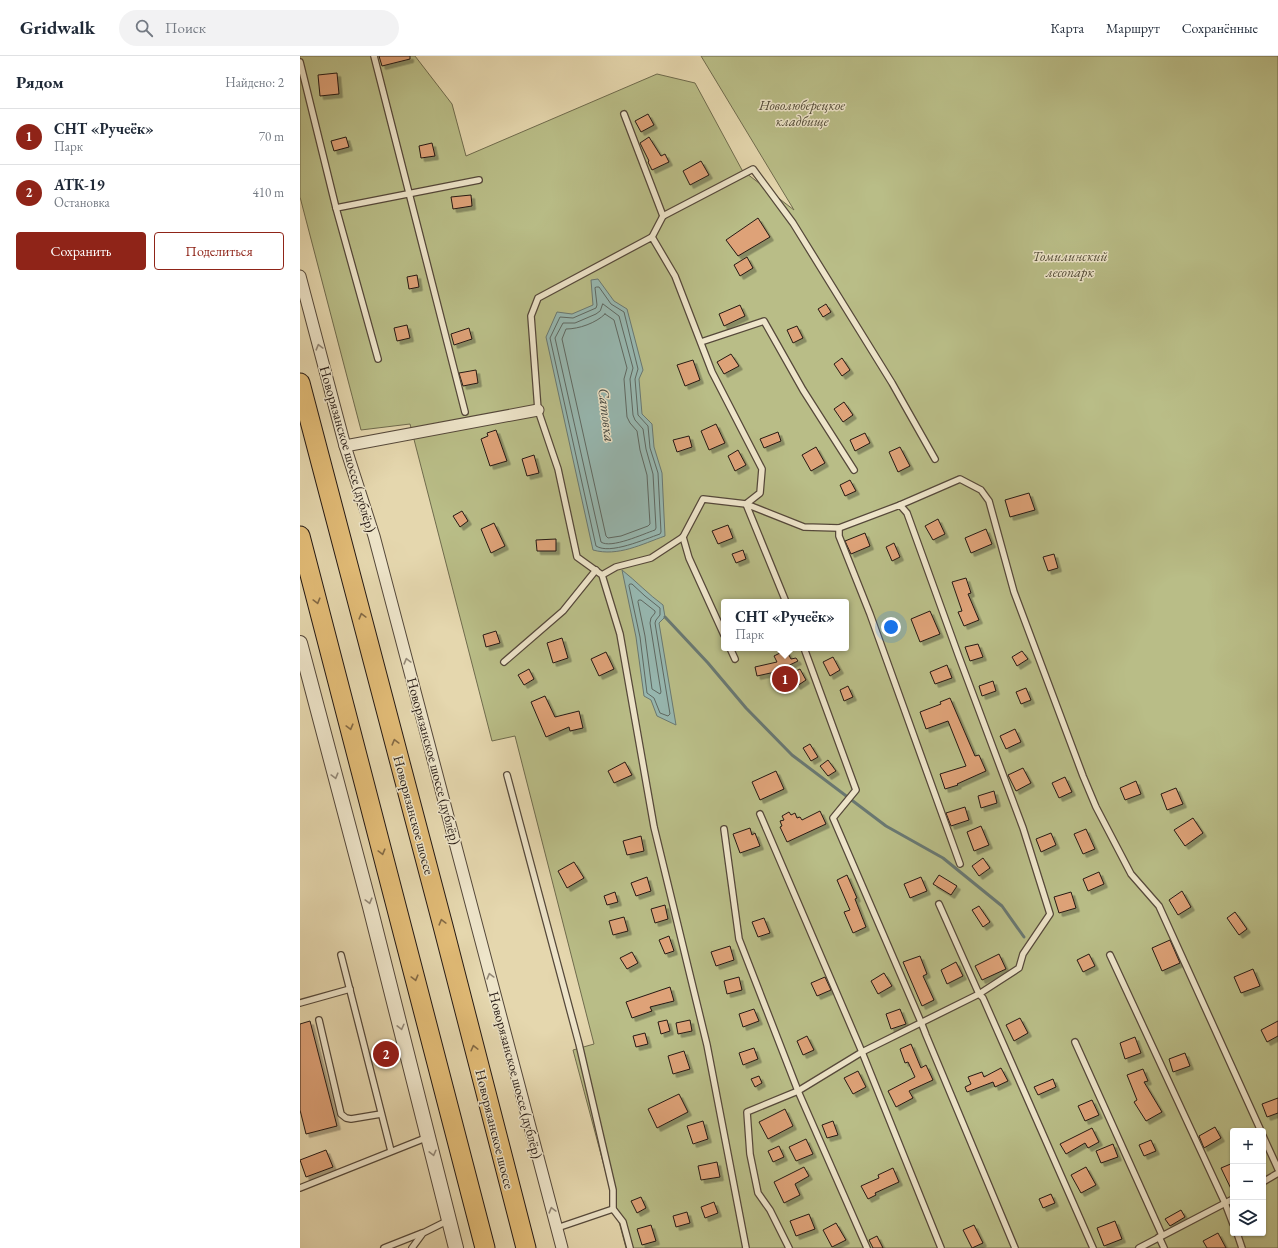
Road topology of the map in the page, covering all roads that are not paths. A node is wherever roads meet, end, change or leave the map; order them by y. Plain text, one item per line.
1 (374, 56) edge
2 (300, 62) edge
3 (624, 114) dead end
4 (479, 180) dead end
5 (409, 195) junction
6 (336, 208) junction
7 (663, 216) junction
8 (652, 237) junction
9 (300, 276) edge
10 (701, 342) junction
11 (378, 359) dead end
12 (300, 383) edge
13 (538, 410) junction
14 (465, 412) dead end
15 (345, 446) junction
16 (935, 459) dead end
17 (854, 470) dead end
18 (746, 504) junction
19 (900, 505) junction
20 (839, 528) junction
21 (300, 536) edge
22 (683, 537) junction
23 (596, 570) junction
24 (602, 575) junction
25 (785, 599) edge
26 (721, 628) edge
27 (300, 643) edge
28 (731, 651) edge
29 (805, 651) edge
30 (735, 659) dead end
31 (504, 662) dead end
32 (506, 775) dead end
33 (760, 814) dead end
34 (724, 829) dead end
35 (960, 864) dead end
36 (939, 904) dead end
37 (341, 955) dead end
38 (1110, 955) dead end
39 (350, 989) junction
40 (979, 994) junction
41 (300, 1003) edge
42 (319, 1020) dead end
43 (921, 1022) junction
44 (1075, 1042) dead end
45 (862, 1052) junction
46 (798, 1091) junction
47 (381, 1114) junction
48 (1260, 1128) edge
49 (429, 1136) junction
50 (1266, 1143) edge
51 (391, 1151) junction
52 (1278, 1169) edge
53 (1278, 1173) edge
54 (1266, 1180) edge
55 (300, 1188) edge
56 (1231, 1200) edge
57 (1225, 1204) junction
58 (613, 1209) junction
59 (1230, 1216) edge
60 (450, 1220) junction
61 (556, 1228) junction
62 (423, 1233) junction
63 (1160, 1236) junction
64 (1238, 1236) edge
65 (384, 1248) edge
66 (412, 1248) edge
67 (456, 1248) edge
68 (485, 1248) edge
69 (526, 1248) edge
70 (562, 1248) edge
71 (630, 1248) edge
72 (746, 1248) edge
73 (789, 1248) edge
74 (867, 1248) edge
75 (942, 1248) edge
76 (1015, 1248) edge
77 (1093, 1248) edge
78 (1139, 1248) edge
79 (1164, 1248) edge
80 (1242, 1248) edge

1 - 5 lane
2 - 6 lane
3 - 7 lane
4 - 5 lane
5 - 6 lane
5 - 14 lane
6 - 11 lane
7 - 8 lane
7 - 16 lane
8 - 10 lane
8 - 13 lane
15 -> 9 street, Новорязанское шоссе (дублёр)
10 - 17 lane
10 - 18 lane
69 -> 12 highway, Новорязанское шоссе
13 - 15 street
13 - 23 lane
61 -> 15 street, Новорязанское шоссе (дублёр)
18 - 20 lane
18 - 22 lane
18 - 25 lane
19 - 20 lane
19 - 40 lane
19 - 48 lane
20 - 35 lane
21 -> 68 highway
22 - 24 lane
22 - 26 lane
23 - 24 lane
23 - 31 lane
24 - 72 lane
27 -> 49 street
28 - 30 lane
29 - 43 lane
32 - 58 lane
33 - 45 lane
34 - 46 lane
36 - 40 lane
37 - 39 lane
38 - 57 lane
39 - 41 lane
39 - 47 lane
40 - 43 lane
40 - 77 lane
42 - 47 lane
43 - 45 lane
43 - 76 lane
44 - 63 lane
45 - 46 lane
45 - 75 lane
46 - 73 lane
46 - 74 lane
47 - 51 lane
49 - 51 lane
49 -> 60 street
50 - 52 lane
51 - 55 lane
53 - 54 lane
56 - 57 lane
57 - 59 lane
57 - 63 lane
58 - 61 lane
58 - 71 lane
60 - 62 lane
60 - 67 street
61 - 70 street, Новорязанское шоссе (дублёр)
62 - 65 lane
62 - 66 lane
63 - 78 lane
63 - 79 lane
64 - 80 lane

